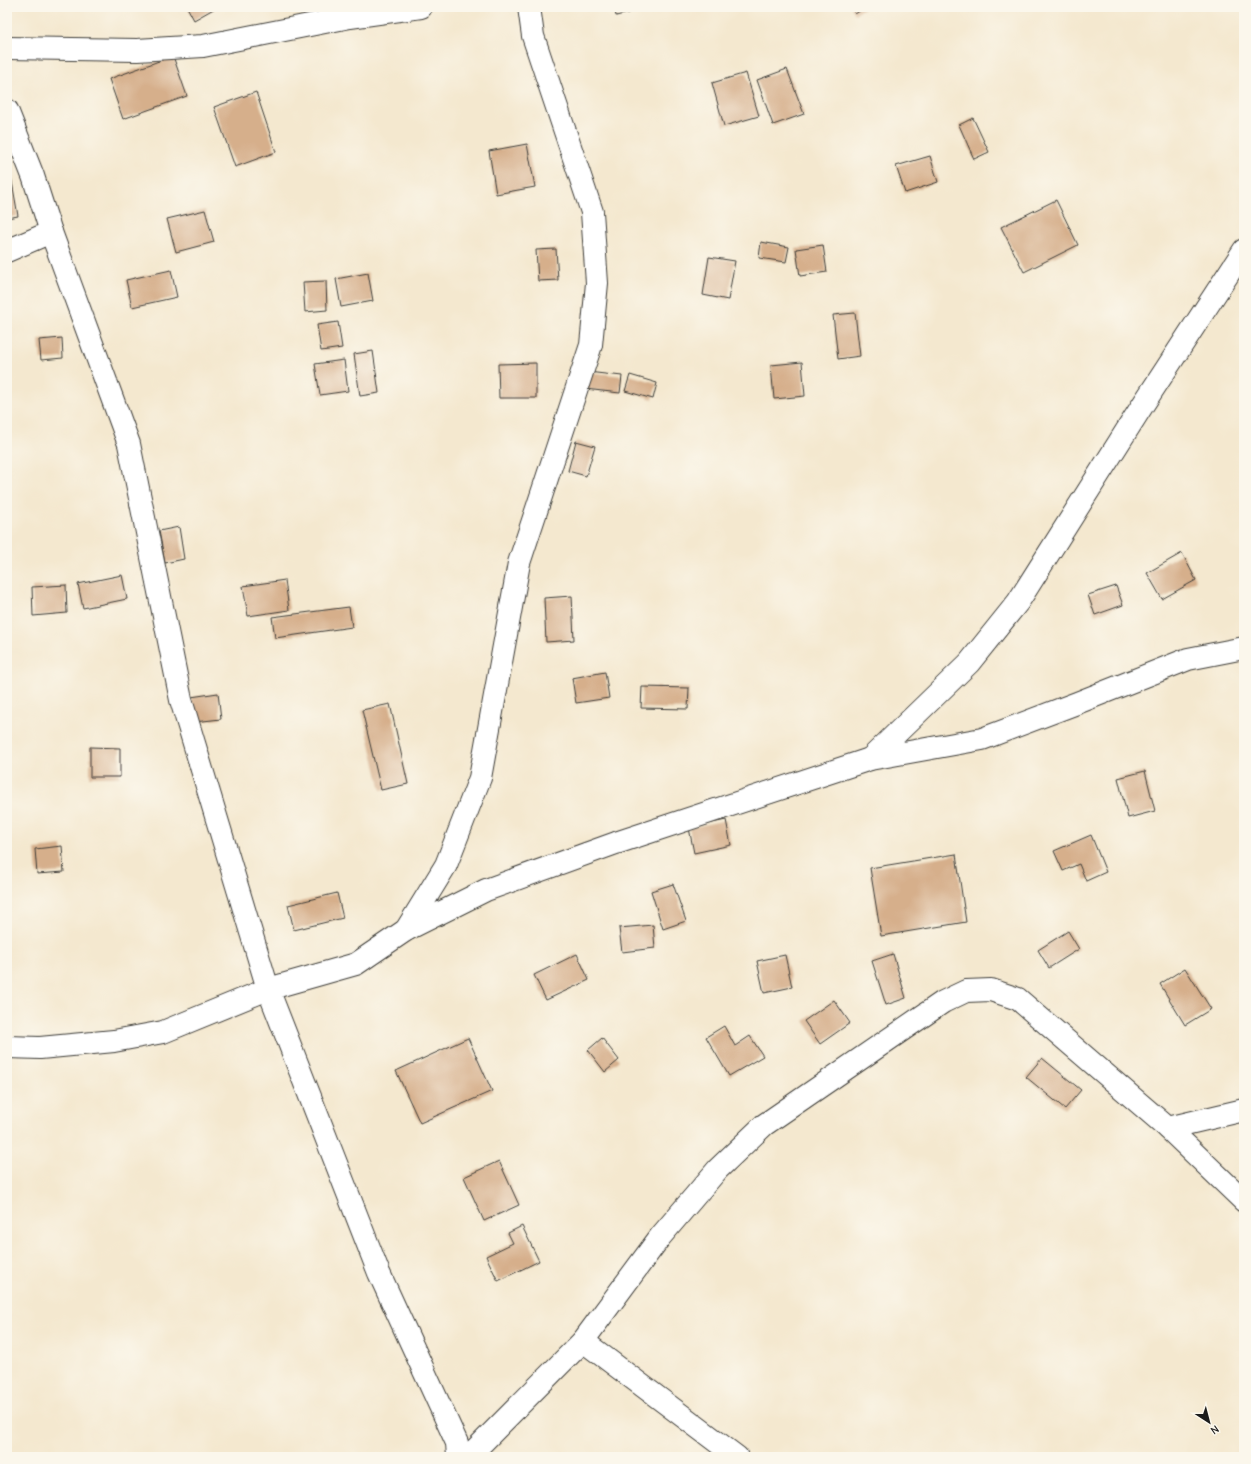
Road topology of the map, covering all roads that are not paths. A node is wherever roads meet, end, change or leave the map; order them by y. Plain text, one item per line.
1 (421, 7) edge
2 (529, 7) edge
3 (7, 48) edge
4 (7, 110) edge
5 (51, 232) junction
6 (1244, 250) edge
7 (7, 251) edge
8 (1244, 648) edge
9 (870, 759) junction
10 (406, 930) junction
11 (268, 989) junction
12 (7, 1047) edge
13 (1244, 1110) edge
14 (1168, 1128) junction
15 (1244, 1201) edge
16 (583, 1341) junction
17 (458, 1457) edge
18 (468, 1457) edge
19 (737, 1457) edge

1 - 3 street
2 - 10 street
4 - 5 street
5 - 7 street
5 - 11 street
6 - 9 street
8 - 9 street
9 - 10 street
10 - 11 street
11 - 12 street
11 - 17 street
13 - 14 street
14 - 15 street
14 - 16 street
16 - 18 street
16 - 19 street

